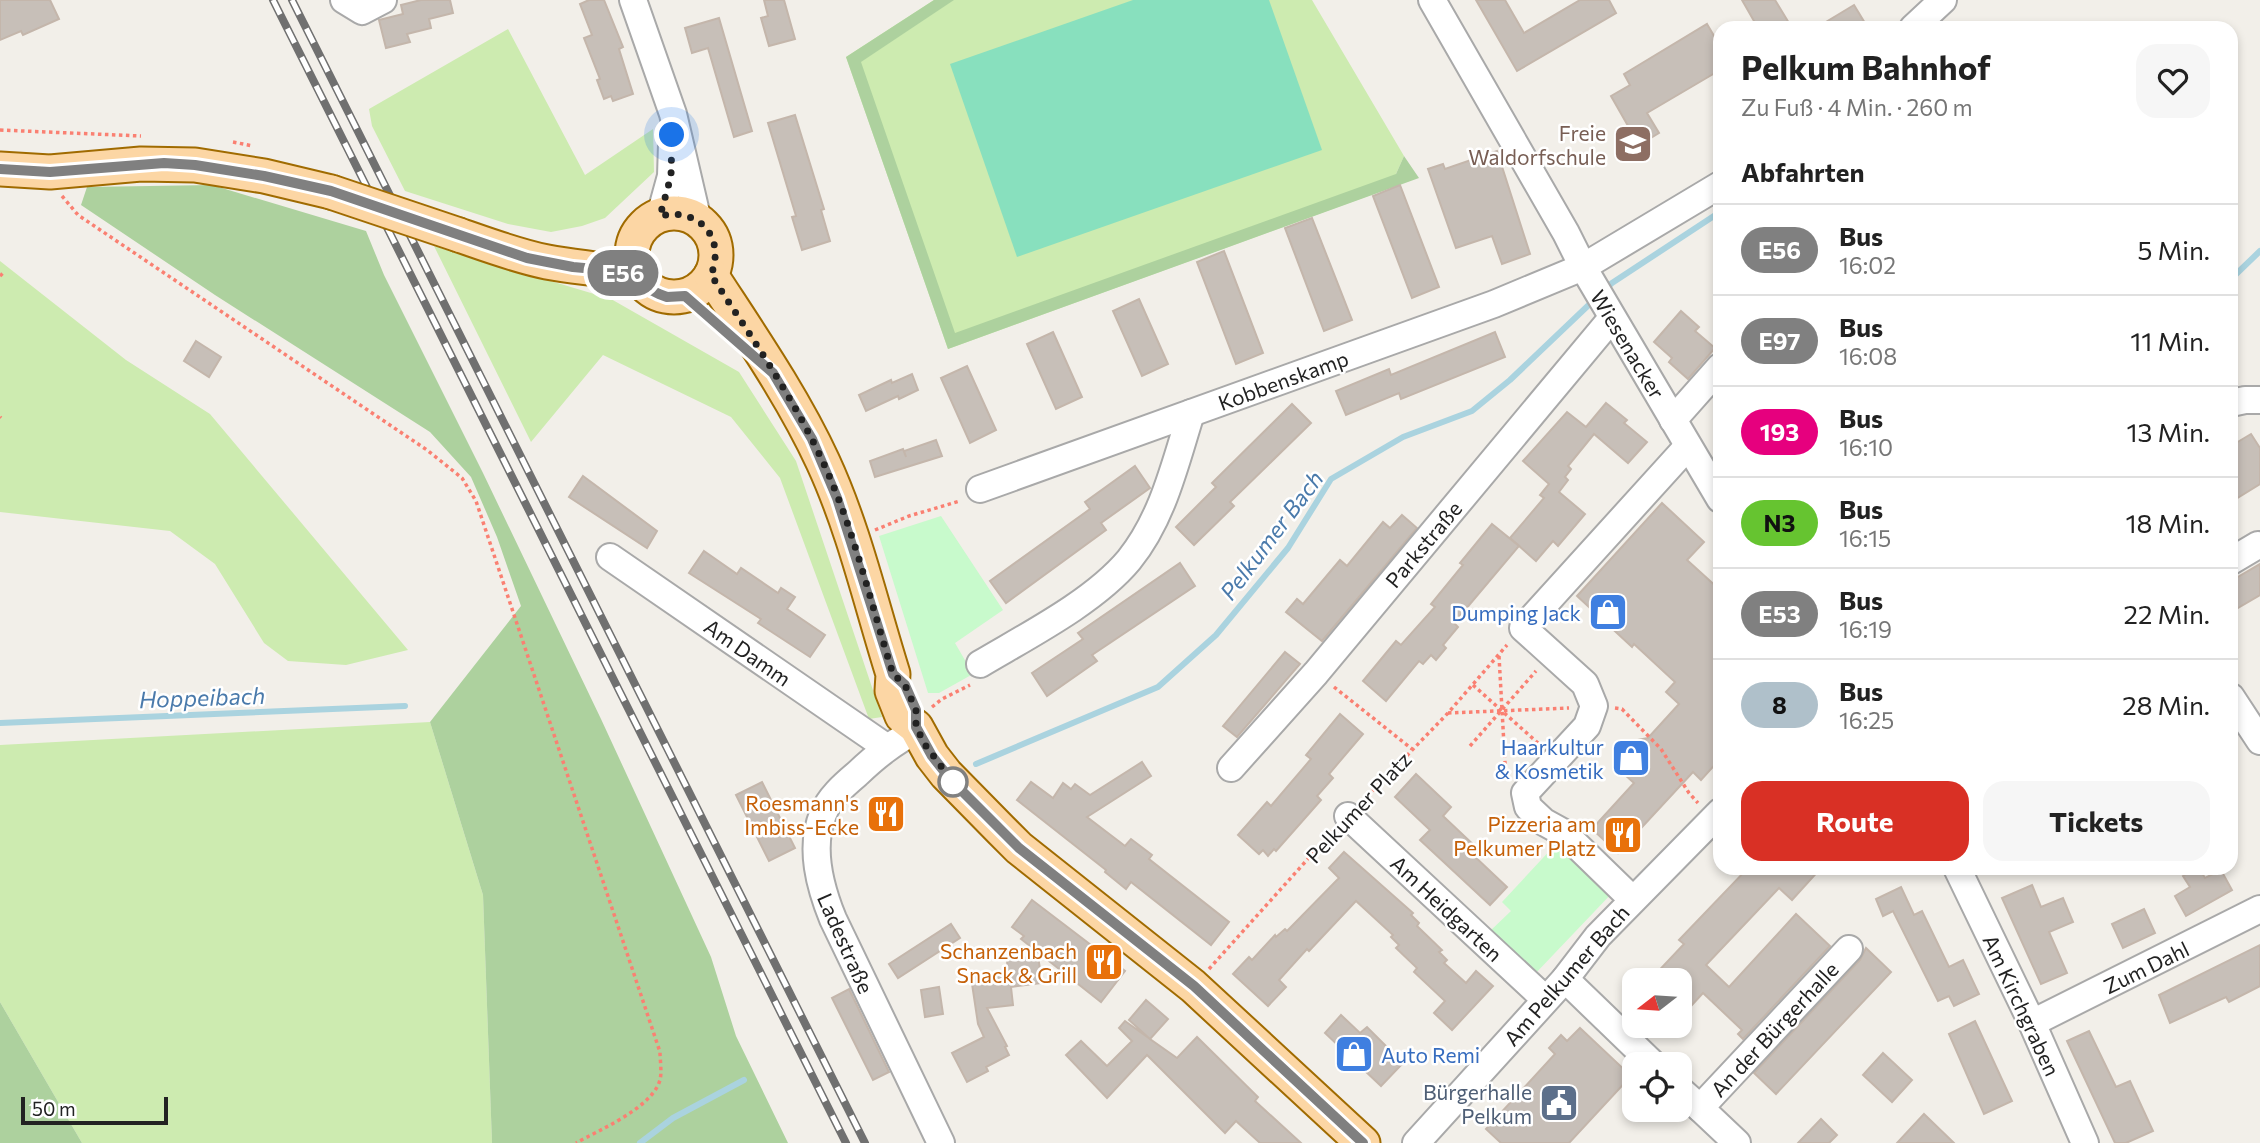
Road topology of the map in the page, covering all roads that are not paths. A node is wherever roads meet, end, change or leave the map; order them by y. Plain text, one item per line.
1 (344, 0) edge
2 (383, 0) edge
3 (1432, 0) edge
4 (1942, 0) edge
5 (638, 2) edge
6 (1920, 21) edge
7 (673, 114) junction
8 (0, 169) edge
9 (1713, 190) edge
10 (660, 216) junction
11 (698, 221) junction
12 (635, 241) junction
13 (548, 262) junction
14 (711, 275) junction
15 (639, 277) junction
16 (1598, 294) junction
17 (685, 296) junction
18 (773, 373) junction
19 (1713, 375) edge
20 (2259, 399) edge
21 (2238, 402) edge
22 (1191, 413) junction
23 (1673, 420) junction
24 (1688, 446) junction
25 (1713, 487) edge
26 (980, 489) road end
27 (2258, 545) dead end
28 (610, 556) dead end
29 (2238, 557) edge
30 (980, 664) road end
31 (2238, 708) edge
32 (917, 728) junction
33 (2260, 741) edge
34 (886, 747) junction
35 (1230, 768) dead end
36 (1348, 816) road end
37 (1713, 819) edge
38 (1960, 875) edge
39 (1632, 899) junction
40 (2260, 909) edge
41 (1849, 949) dead end
42 (1565, 979) junction
43 (1545, 999) junction
44 (2032, 1023) junction
45 (1641, 1052) edge
46 (1692, 1101) edge
47 (1700, 1108) junction
48 (942, 1143) edge
49 (1363, 1143) edge
50 (1416, 1143) edge
51 (1737, 1143) edge
52 (2085, 1143) edge

1 - 2 street
3 - 16 street
4 - 6 street
5 - 7 street
7 - 10 street
7 - 11 street
8 - 13 main road, bridge
9 - 16 street, Kobbenskamp
10 - 11 main road
10 - 12 main road
11 - 14 main road
12 - 13 main road
12 - 15 main road
13 - 15 main road
14 - 17 main road
14 - 18 main road
15 - 17 main road
16 - 22 street, Kobbenskamp
16 - 23 street, Wiesenacker
16 - 35 street, Parkstraße
17 - 18 main road
18 - 32 main road
19 - 23 street, Wiesenacker
20 - 21 street
22 - 26 street, Kobbenskamp
22 - 30 street
23 - 24 street, Wiesenacker
24 - 25 street, Wiesenacker
24 - 39 street
27 - 29 street
28 - 34 street, Am Damm
31 - 33 street
32 - 34 street, Ladestraße
32 - 49 main road
34 - 48 street, Ladestraße
36 - 43 street, Am Heidgarten
37 - 39 street, Am Pelkumer Bach
38 - 44 street, Am Kirchgraben
39 - 42 street, Am Pelkumer Bach
40 - 44 street, Zum Dahl
41 - 47 street, An der Bürgerhalle
42 - 43 street, Am Pelkumer Bach
42 - 45 street
43 - 50 street, Am Pelkumer Bach
44 - 52 street, Am Kirchgraben
46 - 47 street, An der Bürgerhalle
47 - 51 street, An der Bürgerhalle

